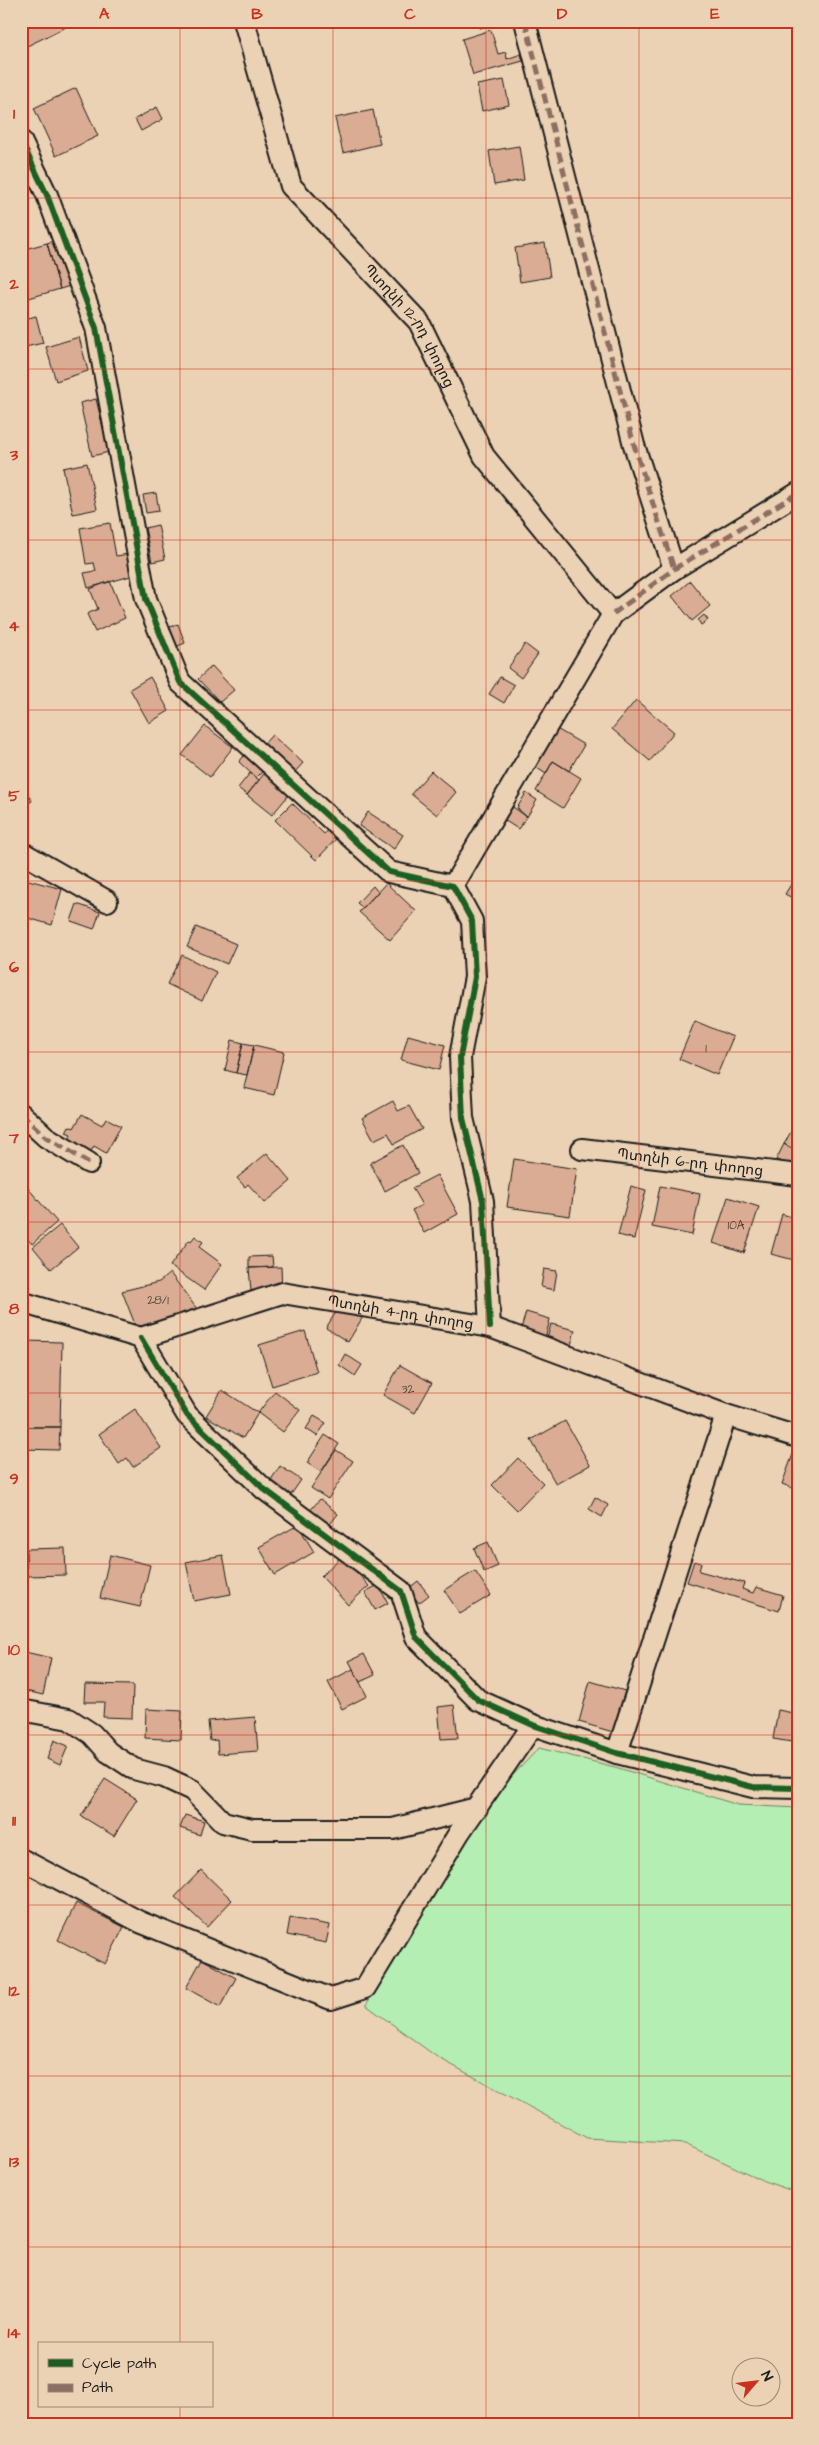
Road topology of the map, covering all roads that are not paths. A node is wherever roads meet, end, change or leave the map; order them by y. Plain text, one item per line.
1 (244, 21) edge
2 (524, 21) edge
3 (21, 141) edge
4 (798, 493) edge
5 (674, 569) junction
6 (613, 614) junction
7 (21, 852) edge
8 (453, 886) junction
9 (107, 901) dead end
10 (21, 1114) edge
11 (582, 1148) dead end
12 (89, 1163) dead end
13 (798, 1175) edge
14 (21, 1302) edge
15 (490, 1327) junction
16 (141, 1338) junction
17 (726, 1416) junction
18 (798, 1437) edge
19 (21, 1710) edge
20 (533, 1725) junction
21 (617, 1753) junction
22 (798, 1788) edge
23 (477, 1808) junction
24 (21, 1859) edge

1 - 6 street, Պտղնի 12-րդ փողոց
2 - 5 street
3 - 8 street
4 - 5 street
5 - 6 street
6 - 8 street
7 - 9 street
8 - 15 street
10 - 12 street
11 - 13 street, Պտղնի 6-րդ փողոց
14 - 16 street
15 - 16 street, Պտղնի 4-րդ փողոց
15 - 17 street, Պտղնի 4-րդ փողոց
16 - 20 street
17 - 18 street, Պտղնի 4-րդ փողոց
17 - 21 street
19 - 23 street
20 - 21 street
20 - 23 street
21 - 22 street
23 - 24 street

